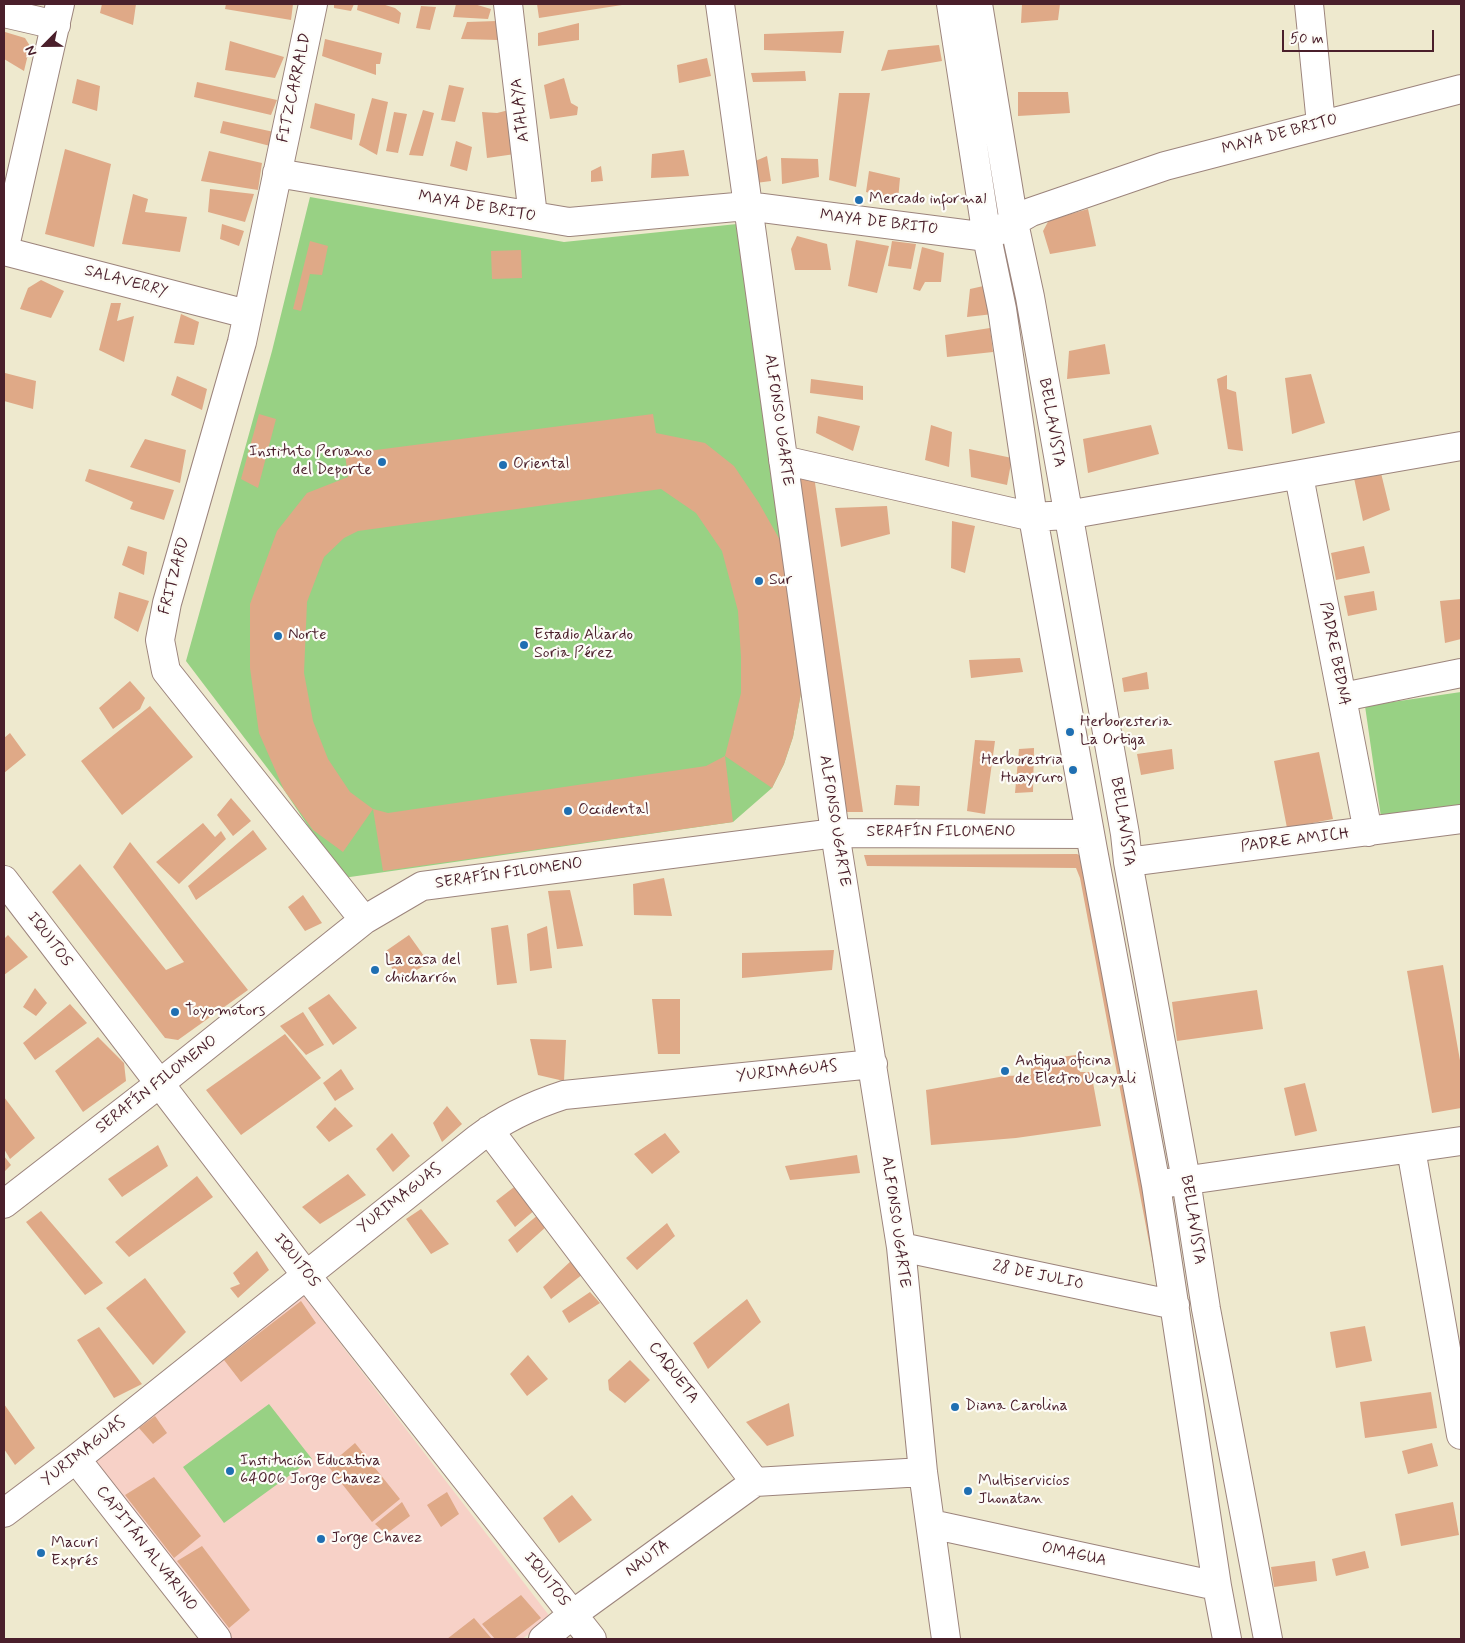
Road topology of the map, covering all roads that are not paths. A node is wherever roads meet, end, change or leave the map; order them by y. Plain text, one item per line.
1 (314, 4) edge
2 (508, 4) edge
3 (720, 4) edge
4 (951, 4) edge
5 (978, 4) edge
6 (1309, 4) edge
7 (4, 13) edge
8 (58, 14) edge
9 (1461, 89) edge
10 (1321, 124) junction
11 (277, 173) junction
12 (747, 206) junction
13 (533, 216) junction
14 (1014, 223) junction
15 (986, 237) junction
16 (4, 251) edge
17 (247, 314) junction
18 (1461, 446) edge
19 (783, 460) junction
20 (1299, 476) junction
21 (1067, 515) junction
22 (1033, 517) junction
23 (1461, 673) edge
24 (1343, 697) junction
25 (1461, 818) edge
26 (1368, 832) junction
27 (835, 833) junction
28 (1090, 834) junction
29 (1128, 862) junction
30 (4, 880) edge
31 (364, 920) junction
32 (873, 1064) junction
33 (159, 1084) junction
34 (489, 1130) junction
35 (1461, 1141) edge
36 (1411, 1149) junction
37 (1186, 1180) junction
38 (1156, 1185) junction
39 (4, 1204) edge
40 (901, 1247) junction
41 (306, 1275) junction
42 (1175, 1305) junction
43 (1461, 1435) edge
44 (76, 1459) junction
45 (923, 1472) junction
46 (755, 1482) junction
47 (4, 1513) edge
48 (931, 1524) junction
49 (1217, 1586) junction
50 (573, 1614) junction
51 (216, 1639) edge
52 (543, 1639) edge
53 (592, 1639) edge
54 (946, 1639) edge
55 (1228, 1639) edge
56 (1268, 1639) edge

1 - 11 street, FITZCARRALD
2 - 13 street, ATALAYA
3 - 12 street, ALFONSO UGARTE
4 - 15 street, BELLAVISTA
5 - 14 street, BELLAVISTA
6 - 10 street
7 - 8 street
8 - 16 street
9 - 10 street, MAYA DE BRITO
10 - 14 street, MAYA DE BRITO
11 - 13 street, MAYA DE BRITO
11 - 17 street, FRITZARD
12 - 13 street, MAYA DE BRITO
12 - 15 street, MAYA DE BRITO
12 - 19 street, ALFONSO UGARTE
14 - 15 street, MAYA DE BRITO
14 - 21 street, BELLAVISTA
15 - 22 street, BELLAVISTA
16 - 17 street, SALAVERRY
17 - 31 street, FRITZARD
18 - 20 street
19 - 22 street
19 - 27 street, ALFONSO UGARTE
20 - 21 street
20 - 24 street, PADRE BEDNA
21 - 22 street
21 - 29 street, BELLAVISTA
22 - 28 street, BELLAVISTA
23 - 24 street
24 - 26 street, PADRE BEDNA
25 - 26 street, PADRE AMICH
26 - 29 street, PADRE AMICH
27 - 28 street, SERAFÍN FILOMENO
27 - 31 street, SERAFÍN FILOMENO
27 - 32 street, ALFONSO UGARTE
28 - 38 street, BELLAVISTA
29 - 37 street, BELLAVISTA
30 - 33 street, IQUITOS
31 - 33 street, SERAFÍN FILOMENO
32 - 34 street, YURIMAGUAS
32 - 40 street, ALFONSO UGARTE
33 - 39 street, SERAFÍN FILOMENO
33 - 41 street, IQUITOS
34 - 41 street, YURIMAGUAS
34 - 46 street, CAQUETA
35 - 36 street
36 - 37 street
36 - 43 street
37 - 38 street
37 - 56 street, BELLAVISTA
38 - 42 street, BELLAVISTA
40 - 42 street, 28 DE JULIO
40 - 45 street, ALFONSO UGARTE
41 - 44 street, YURIMAGUAS
41 - 50 street, IQUITOS
42 - 49 street, BELLAVISTA
44 - 47 street, YURIMAGUAS
44 - 51 street, CAPITÁN ALVARINO
45 - 46 street
45 - 48 street, ALFONSO UGARTE
46 - 50 street, NAUTA
48 - 49 street, OMAGUA
48 - 54 street, ALFONSO UGARTE
49 - 55 street, BELLAVISTA
50 - 52 street, NAUTA
50 - 53 street, IQUITOS

